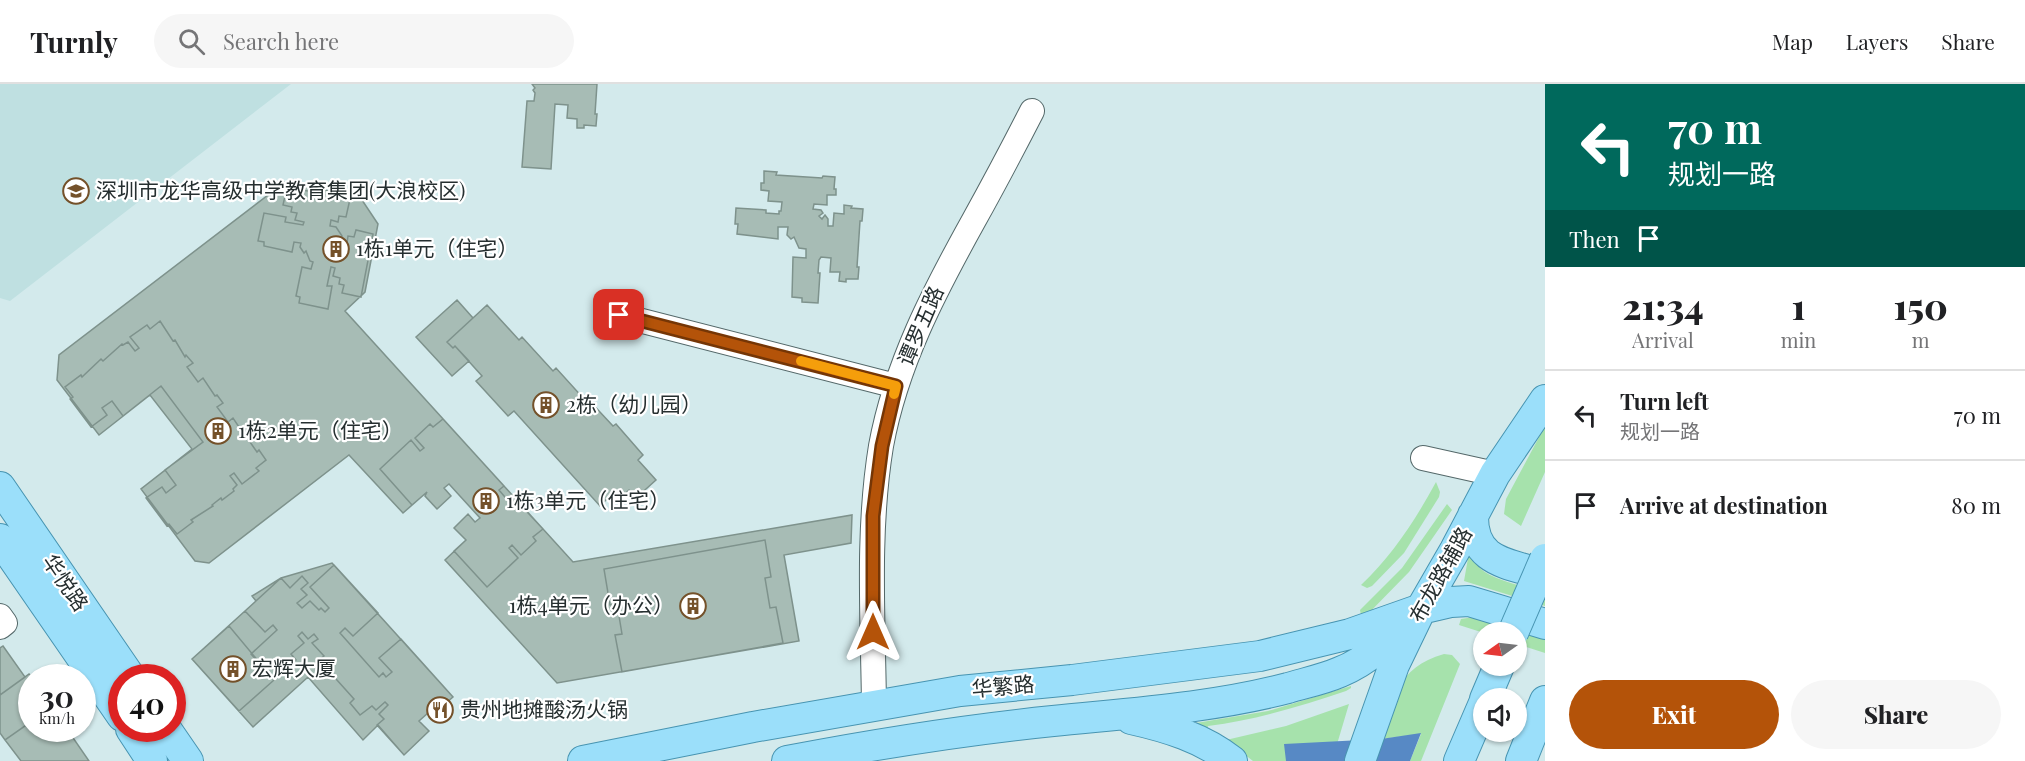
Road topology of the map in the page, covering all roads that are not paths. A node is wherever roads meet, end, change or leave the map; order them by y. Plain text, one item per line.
1 (1032, 111) dead end
2 (619, 315) dead end
3 (896, 386) junction
4 (1545, 400) edge
5 (1423, 458) dead end
6 (1495, 474) junction
7 (0, 487) edge
8 (1473, 515) junction
9 (0, 539) edge
10 (1545, 559) edge
11 (1545, 575) edge
12 (1421, 609) junction
13 (0, 616) edge
14 (1518, 622) edge
15 (1545, 624) edge
16 (0, 627) edge
17 (121, 664) edge
18 (1120, 675) junction
19 (108, 696) edge
20 (1544, 702) edge
21 (874, 705) junction
22 (1116, 715) junction
23 (1473, 727) edge
24 (148, 745) edge
25 (188, 760) edge
26 (583, 761) edge
27 (787, 761) edge
28 (1232, 761) edge
29 (1360, 761) edge
30 (1459, 761) edge
31 (1521, 761) edge

1 - 3 street, 谭罗五路
2 - 3 street
3 - 21 street, 谭罗五路
4 - 6 main road, 布龙路辅路
5 - 6 street
6 - 8 main road, 布龙路辅路
7 - 17 main road, 华悦路
8 - 11 main road
8 - 12 main road, 布龙路辅路
9 - 19 main road, 华悦路
10 - 14 main road, bridge
12 - 15 main road, 华繁路
12 - 18 main road, 华繁路
12 - 22 main road, 华繁路
12 - 29 main road, 布龙路辅路
13 - 16 street
18 - 21 main road, 华繁路
18 - 22 main road
20 - 31 main road
21 - 26 main road, 华繁路
22 - 27 main road, 华繁路
22 - 28 main road
23 - 30 main road
24 - 25 main road

